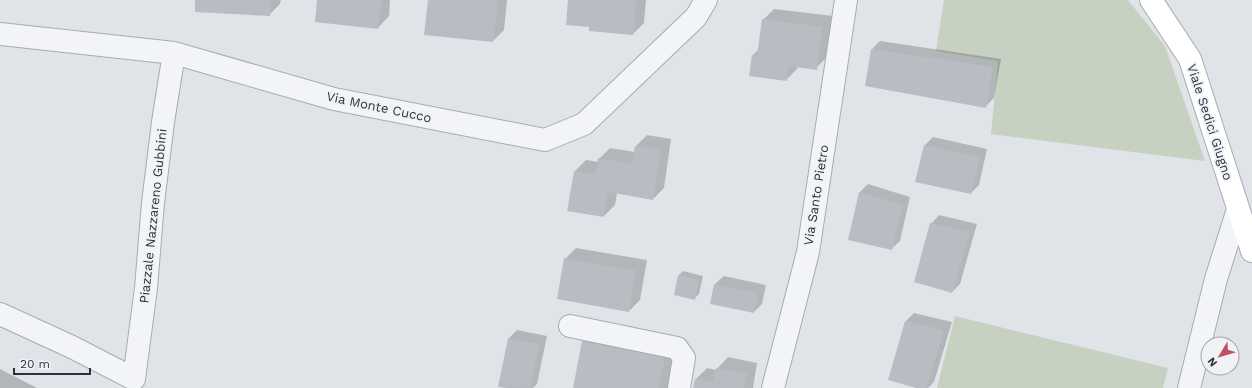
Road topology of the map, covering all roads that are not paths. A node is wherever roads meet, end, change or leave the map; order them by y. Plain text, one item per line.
1 (706, 0) edge
2 (846, 0) edge
3 (1151, 0) edge
4 (0, 34) edge
5 (174, 53) junction
6 (1238, 209) junction
7 (1252, 251) edge
8 (0, 314) edge
9 (570, 326) dead end
10 (133, 383) edge
11 (679, 388) edge
12 (772, 388) edge
13 (1189, 388) edge

1 - 5 street, Via Monte Cucco
2 - 12 street, Via Santo Pietro
3 - 6 street, Viale Sedici Giugno
4 - 5 street, Via Monte Cucco
5 - 10 street, Piazzale Nazzareno Gubbini
6 - 7 street, Viale Sedici Giugno
6 - 13 street
8 - 10 street, Piazzale Nazzareno Gubbini
9 - 11 street

